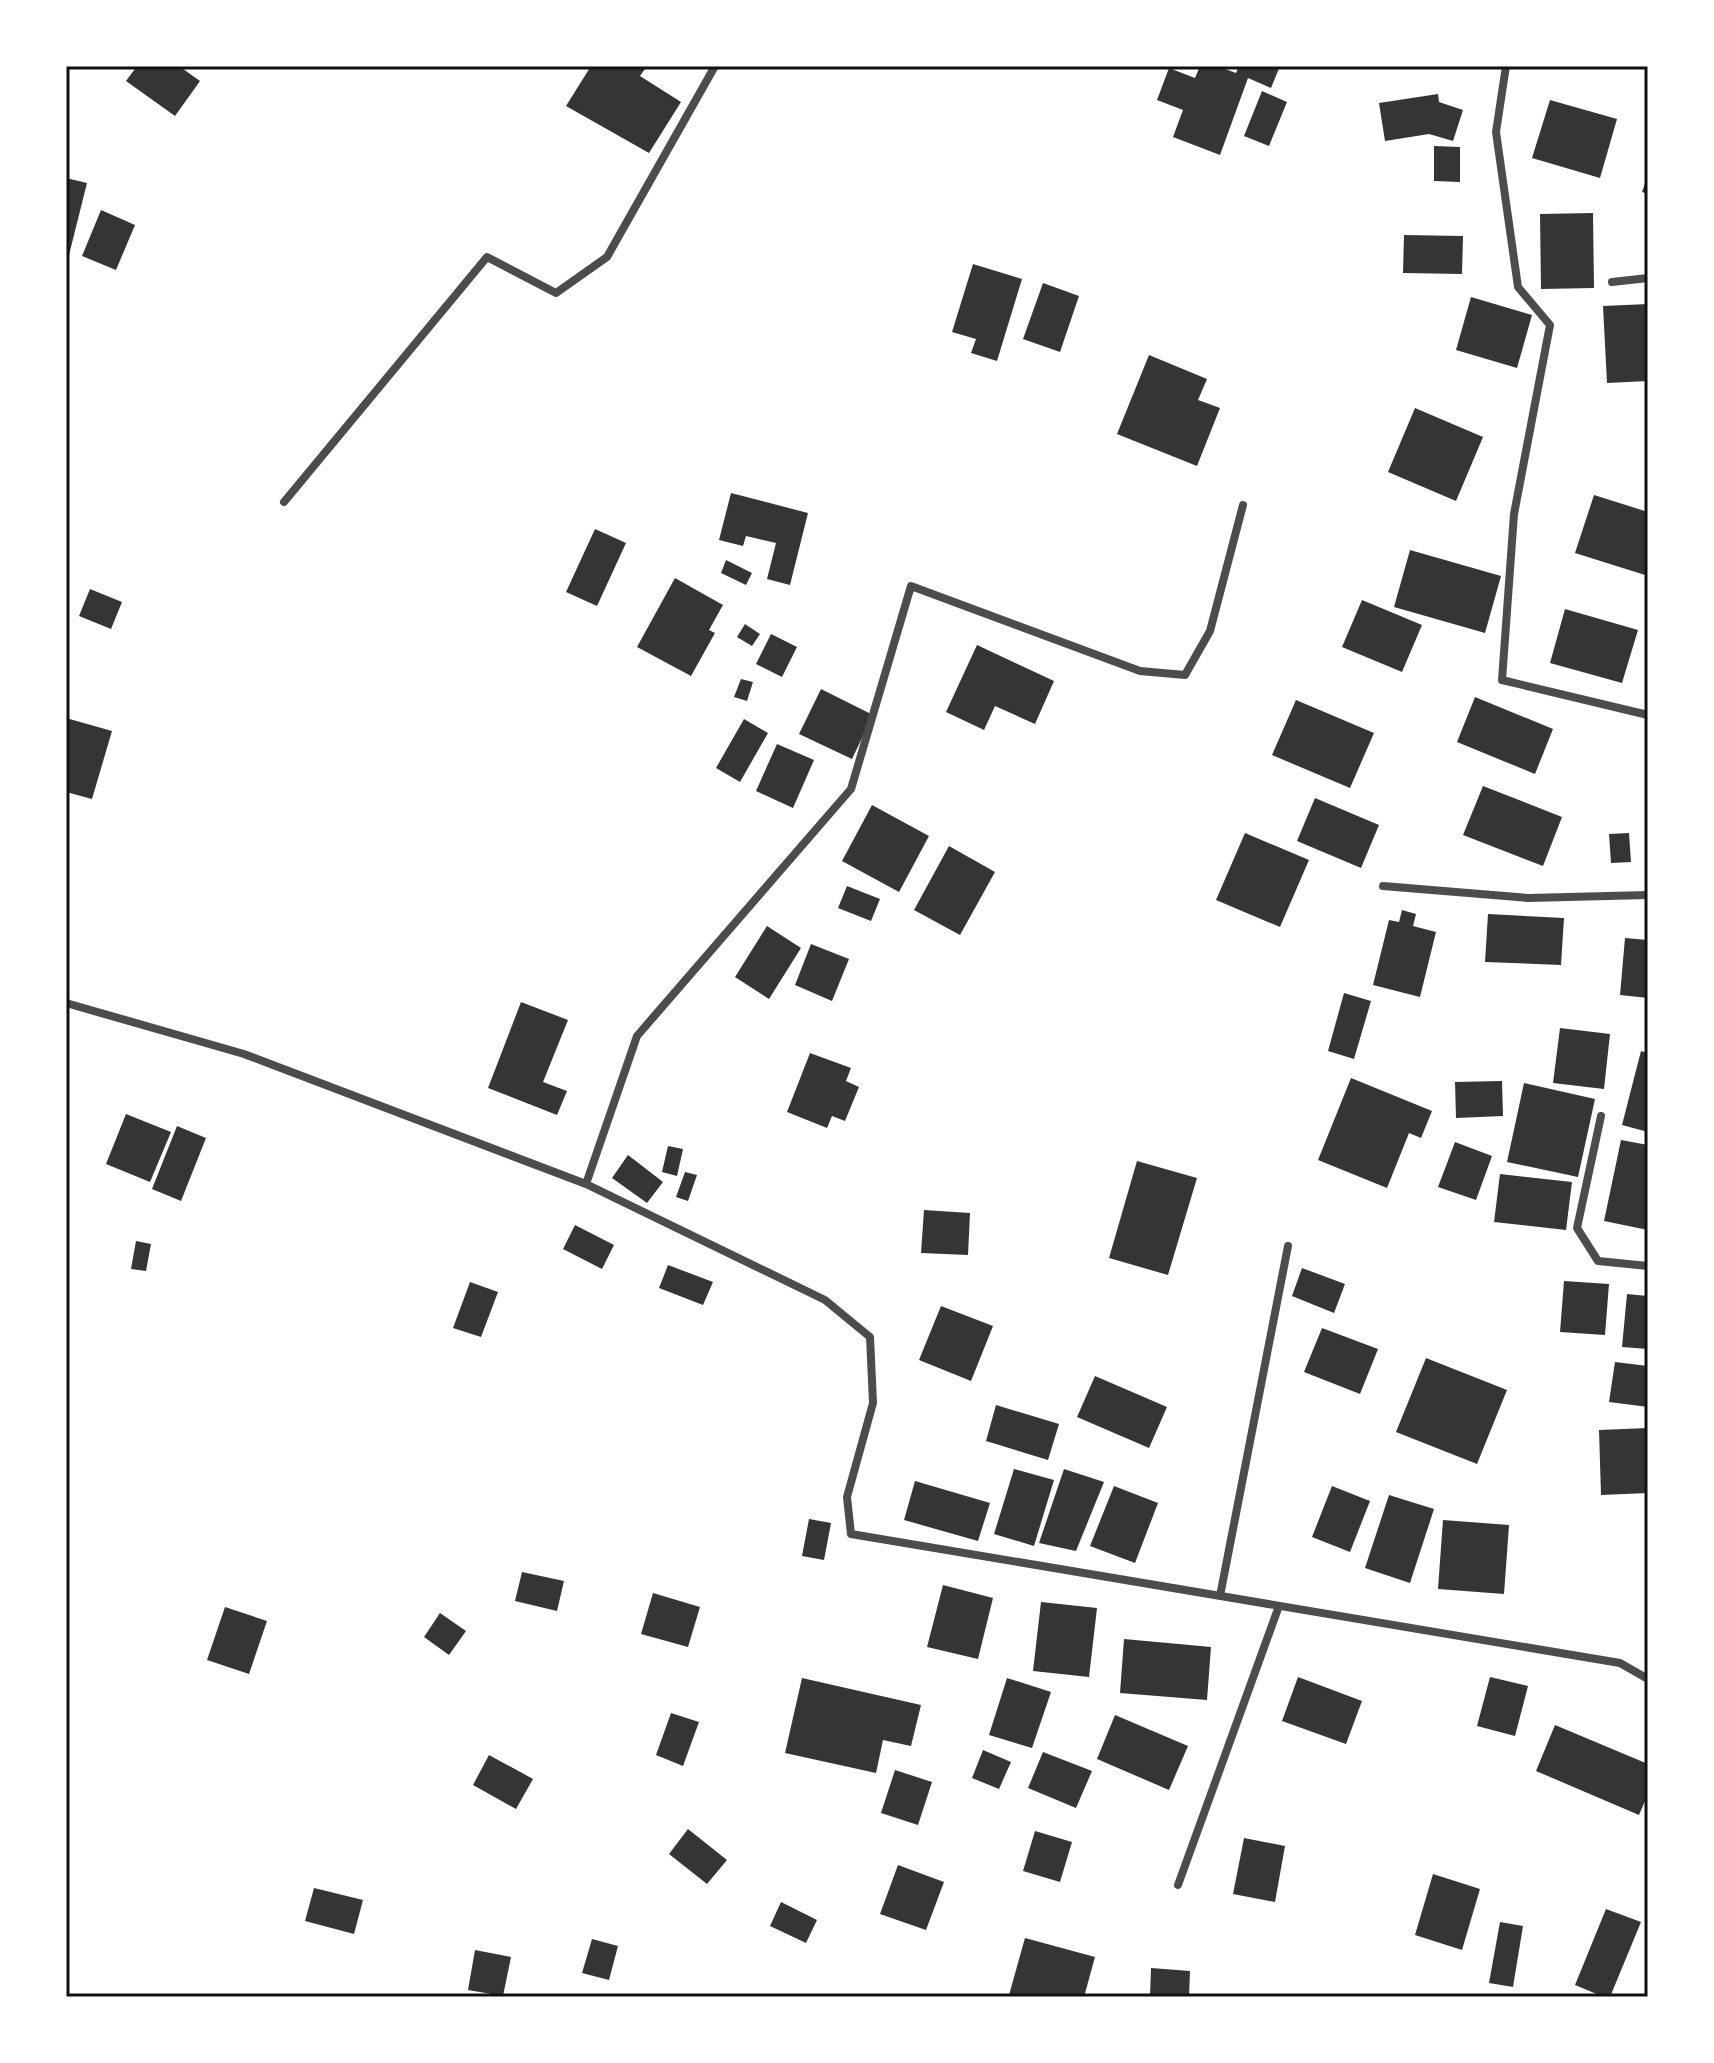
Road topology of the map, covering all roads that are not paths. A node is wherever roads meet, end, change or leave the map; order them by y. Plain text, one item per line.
1 (715, 66) edge
2 (1506, 66) edge
3 (1648, 278) edge
4 (1612, 282) dead end
5 (284, 502) dead end
6 (1243, 505) dead end
7 (1648, 715) edge
8 (1383, 886) dead end
9 (1648, 895) edge
10 (66, 1003) edge
11 (1601, 1116) dead end
12 (586, 1184) junction
13 (1288, 1246) dead end
14 (1648, 1266) edge
15 (1220, 1596) junction
16 (1279, 1606) junction
17 (1648, 1679) edge
18 (1178, 1885) dead end

1 - 5 street
2 - 7 street
3 - 4 street
6 - 12 street
8 - 9 street
10 - 12 street
11 - 14 street
12 - 15 street
13 - 15 street
15 - 16 street
16 - 17 street
16 - 18 street

